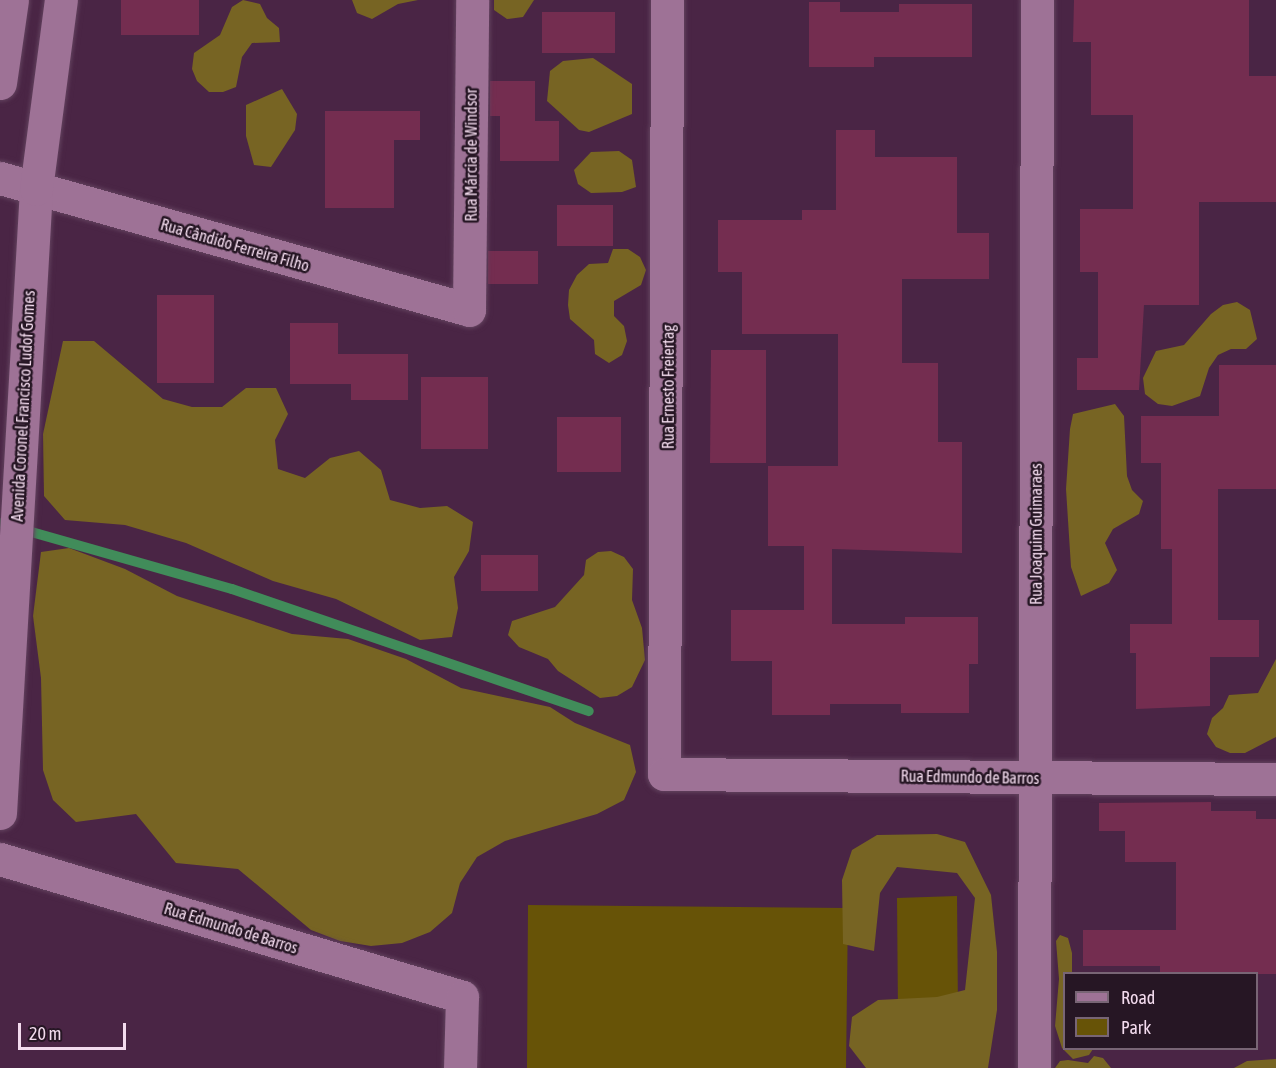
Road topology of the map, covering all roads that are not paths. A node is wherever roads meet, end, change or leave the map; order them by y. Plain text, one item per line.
1 (12, 0) edge
2 (61, 0) edge
3 (472, 0) edge
4 (667, 0) edge
5 (1037, 0) edge
6 (0, 83) edge
7 (0, 178) edge
8 (36, 189) junction
9 (469, 310) joint
10 (664, 774) joint
11 (1036, 778) junction
12 (1276, 779) edge
13 (0, 813) edge
14 (0, 859) edge
15 (460, 1068) edge
16 (1034, 1068) edge

1 - 6 street
2 - 8 street, Avenida Coronel Francisco Ludof Gomes
3 - 9 street, Rua Márcia de Windsor
4 - 10 street, Rua Ernesto Freiertag
5 - 11 street, Rua Joaquim Guimaraes
7 - 8 street, Rua Cândido Ferreira Filho
8 - 9 street, Rua Cândido Ferreira Filho
8 - 13 street, Avenida Coronel Francisco Ludof Gomes
10 - 11 street, Rua Edmundo de Barros
11 - 12 street, Rua Edmundo de Barros
11 - 16 street, Rua Joaquim Guimaraes
14 - 15 street, Rua Edmundo de Barros

